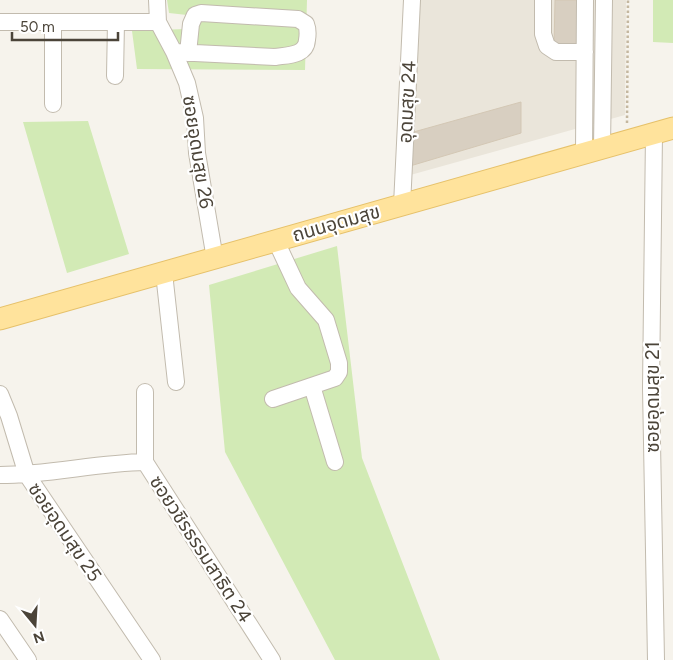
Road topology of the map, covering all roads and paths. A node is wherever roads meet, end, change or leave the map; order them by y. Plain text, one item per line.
1 (158, 0) edge
2 (412, 0) edge
3 (543, 0) edge
4 (585, 0) edge
5 (604, 0) edge
6 (628, 0) edge
7 (0, 22) edge
8 (53, 22) junction
9 (116, 22) junction
10 (158, 22) junction
11 (181, 53) junction
12 (584, 57) junction
13 (603, 62) junction
14 (115, 76) dead end
15 (53, 104) dead end
16 (664, 130) edge
17 (626, 141) junction
18 (593, 151) junction
19 (402, 205) junction
20 (276, 240) junction
21 (215, 259) junction
22 (164, 273) junction
23 (0, 319) edge
24 (176, 382) dead end
25 (312, 386) junction
26 (145, 392) dead end
27 (0, 394) edge
28 (273, 399) dead end
29 (145, 462) junction
30 (335, 462) dead end
31 (0, 475) edge
32 (27, 475) junction
33 (0, 619) edge
34 (28, 660) edge
35 (152, 660) edge
36 (272, 660) edge
37 (656, 660) edge

1 - 10 street, ซอยอุดมสุข 26
2 - 19 street, อุดมสุข 24
3 - 12 street
4 - 12 street
5 - 13 street
6 - 17 path
7 - 8 street
8 - 9 street
8 - 15 street
9 - 10 street
9 - 14 street
10 - 11 street, ซอยอุดมสุข 26
11 - 11 street
11 - 21 street, ซอยอุดมสุข 26
12 - 13 street
12 - 18 street
13 - 18 street
16 - 17 main road, ถนนอุดมสุข
16 - 37 street, ซอยอุดมสุข 21
17 - 18 main road, ถนนอุดมสุข
18 - 19 main road, ถนนอุดมสุข
19 - 20 main road, ถนนอุดมสุข
20 - 21 main road, ถนนอุดมสุข
20 - 25 street
21 - 22 main road, ถนนอุดมสุข
22 - 23 main road, ถนนอุดมสุข
22 - 24 street
25 - 28 street
25 - 30 street
26 - 29 street
27 - 32 street, ซอยอุดมสุข 25
29 - 32 street, ซอยวชิรธรรมสาธิต 24
29 - 36 street, ซอยวชิรธรรมสาธิต 24
31 - 32 street, ซอยวชิรธรรมสาธิต 24
32 - 35 street, ซอยอุดมสุข 25
33 - 34 street

